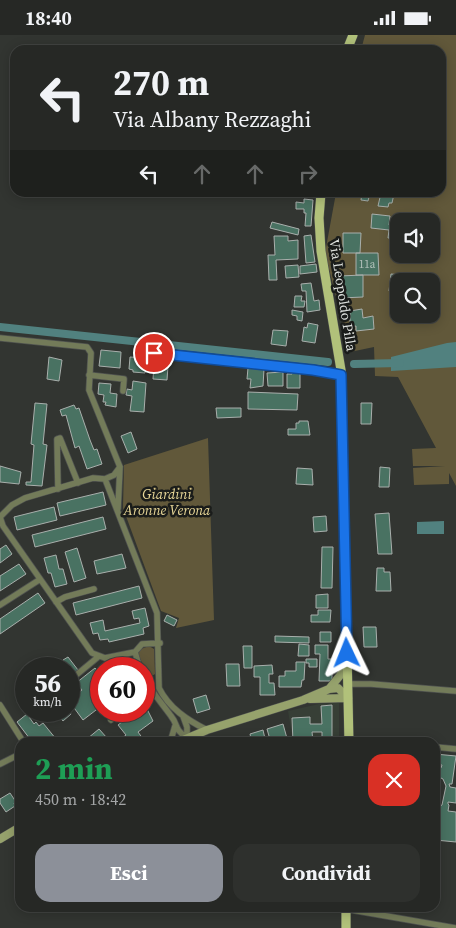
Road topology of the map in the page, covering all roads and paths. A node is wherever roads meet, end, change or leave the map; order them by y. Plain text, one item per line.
1 (321, 197) edge
2 (0, 338) edge
3 (154, 353) dead end
4 (341, 373) junction
5 (89, 375) junction
6 (123, 391) dead end
7 (120, 467) junction
8 (105, 479) junction
9 (78, 483) junction
10 (58, 489) junction
11 (118, 512) junction
12 (6, 532) junction
13 (0, 535) edge
14 (39, 580) junction
15 (94, 589) dead end
16 (56, 602) junction
17 (0, 605) edge
18 (346, 615) junction
19 (160, 643) junction
20 (135, 652) junction
21 (98, 657) edge
22 (109, 657) edge
23 (136, 657) edge
24 (90, 664) edge
25 (80, 672) edge
26 (348, 684) junction
27 (329, 689) junction
28 (456, 691) edge
29 (155, 695) edge
30 (348, 698) junction
31 (303, 700) junction
32 (0, 705) edge
33 (183, 716) junction
34 (175, 726) junction
35 (207, 730) junction
36 (20, 737) edge
37 (172, 737) edge
38 (186, 737) edge
39 (187, 737) edge
40 (190, 737) edge
41 (349, 737) edge
42 (440, 747) edge
43 (456, 749) edge
44 (15, 756) edge
45 (0, 764) edge
46 (15, 830) edge
47 (0, 839) edge
48 (346, 912) edge
49 (363, 912) edge
50 (419, 925) edge
51 (346, 928) edge
52 (455, 928) edge

1 - 4 main road, Via Leopoldo Pilla
2 - 5 street
3 - 4 street
4 - 18 main road, Via Leopoldo Pilla
5 - 6 street
5 - 7 street
7 - 8 street
7 - 11 street
8 - 9 street
8 - 11 street
9 - 10 street
9 - 10 street
10 - 12 street
11 - 19 street
12 - 13 street
12 - 14 street
14 - 16 street
14 - 17 street
15 - 16 street
16 - 21 street
18 - 26 main road, Via Leopoldo Pilla
18 - 27 main road
19 - 20 street
19 - 33 street
20 - 22 street
20 - 23 street
24 - 25 street
26 - 28 street
26 - 30 main road, Via Leopoldo Pilla
27 - 30 main road
27 - 31 main road
29 - 34 street
30 - 31 main road
30 - 41 main road, Via Leopoldo Pilla
31 - 35 main road
32 - 36 street
33 - 35 street
33 - 39 street
34 - 37 street
34 - 38 street
35 - 40 main road
42 - 43 street
44 - 45 street
46 - 47 main road
48 - 51 main road
49 - 50 street
50 - 52 street

